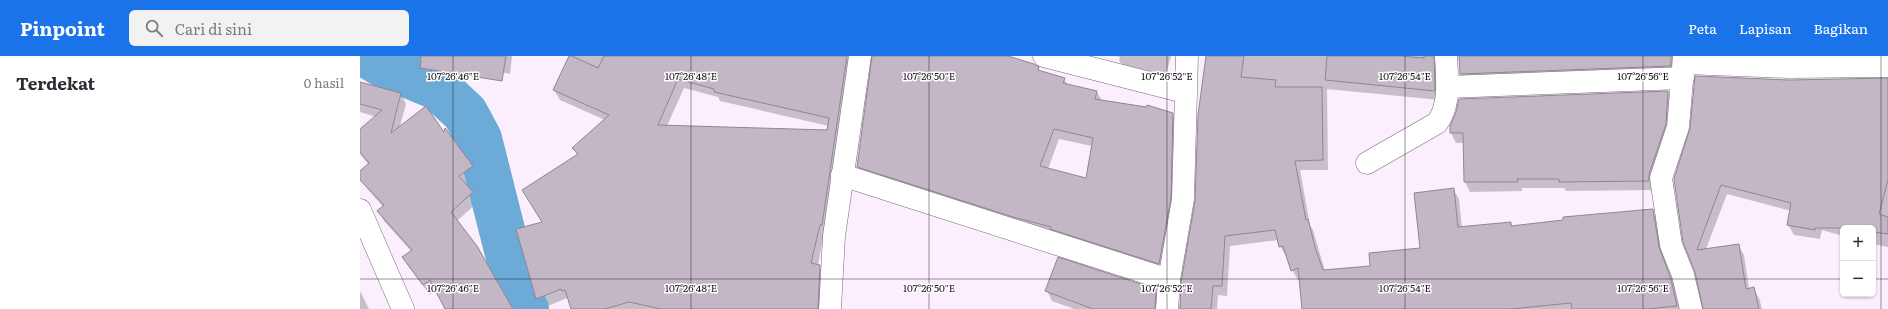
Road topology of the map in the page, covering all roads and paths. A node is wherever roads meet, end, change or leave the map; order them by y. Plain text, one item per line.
1 (860, 56) edge
2 (1044, 56) edge
3 (1187, 56) edge
4 (1446, 56) edge
5 (1684, 66) edge
6 (1888, 66) edge
7 (1447, 87) junction
8 (1185, 92) junction
9 (1367, 164) dead end
10 (842, 175) junction
11 (360, 210) edge
12 (1163, 278) junction
13 (403, 309) edge
14 (830, 309) edge
15 (1153, 309) edge
16 (1167, 309) edge
17 (1691, 309) edge

1 - 10 street
2 - 8 street
3 - 8 street
4 - 7 street
5 - 6 street
5 - 7 street
5 - 17 street
7 - 9 street
8 - 12 street
10 - 12 street
10 - 14 street
11 - 13 street
12 - 15 street
12 - 16 street

